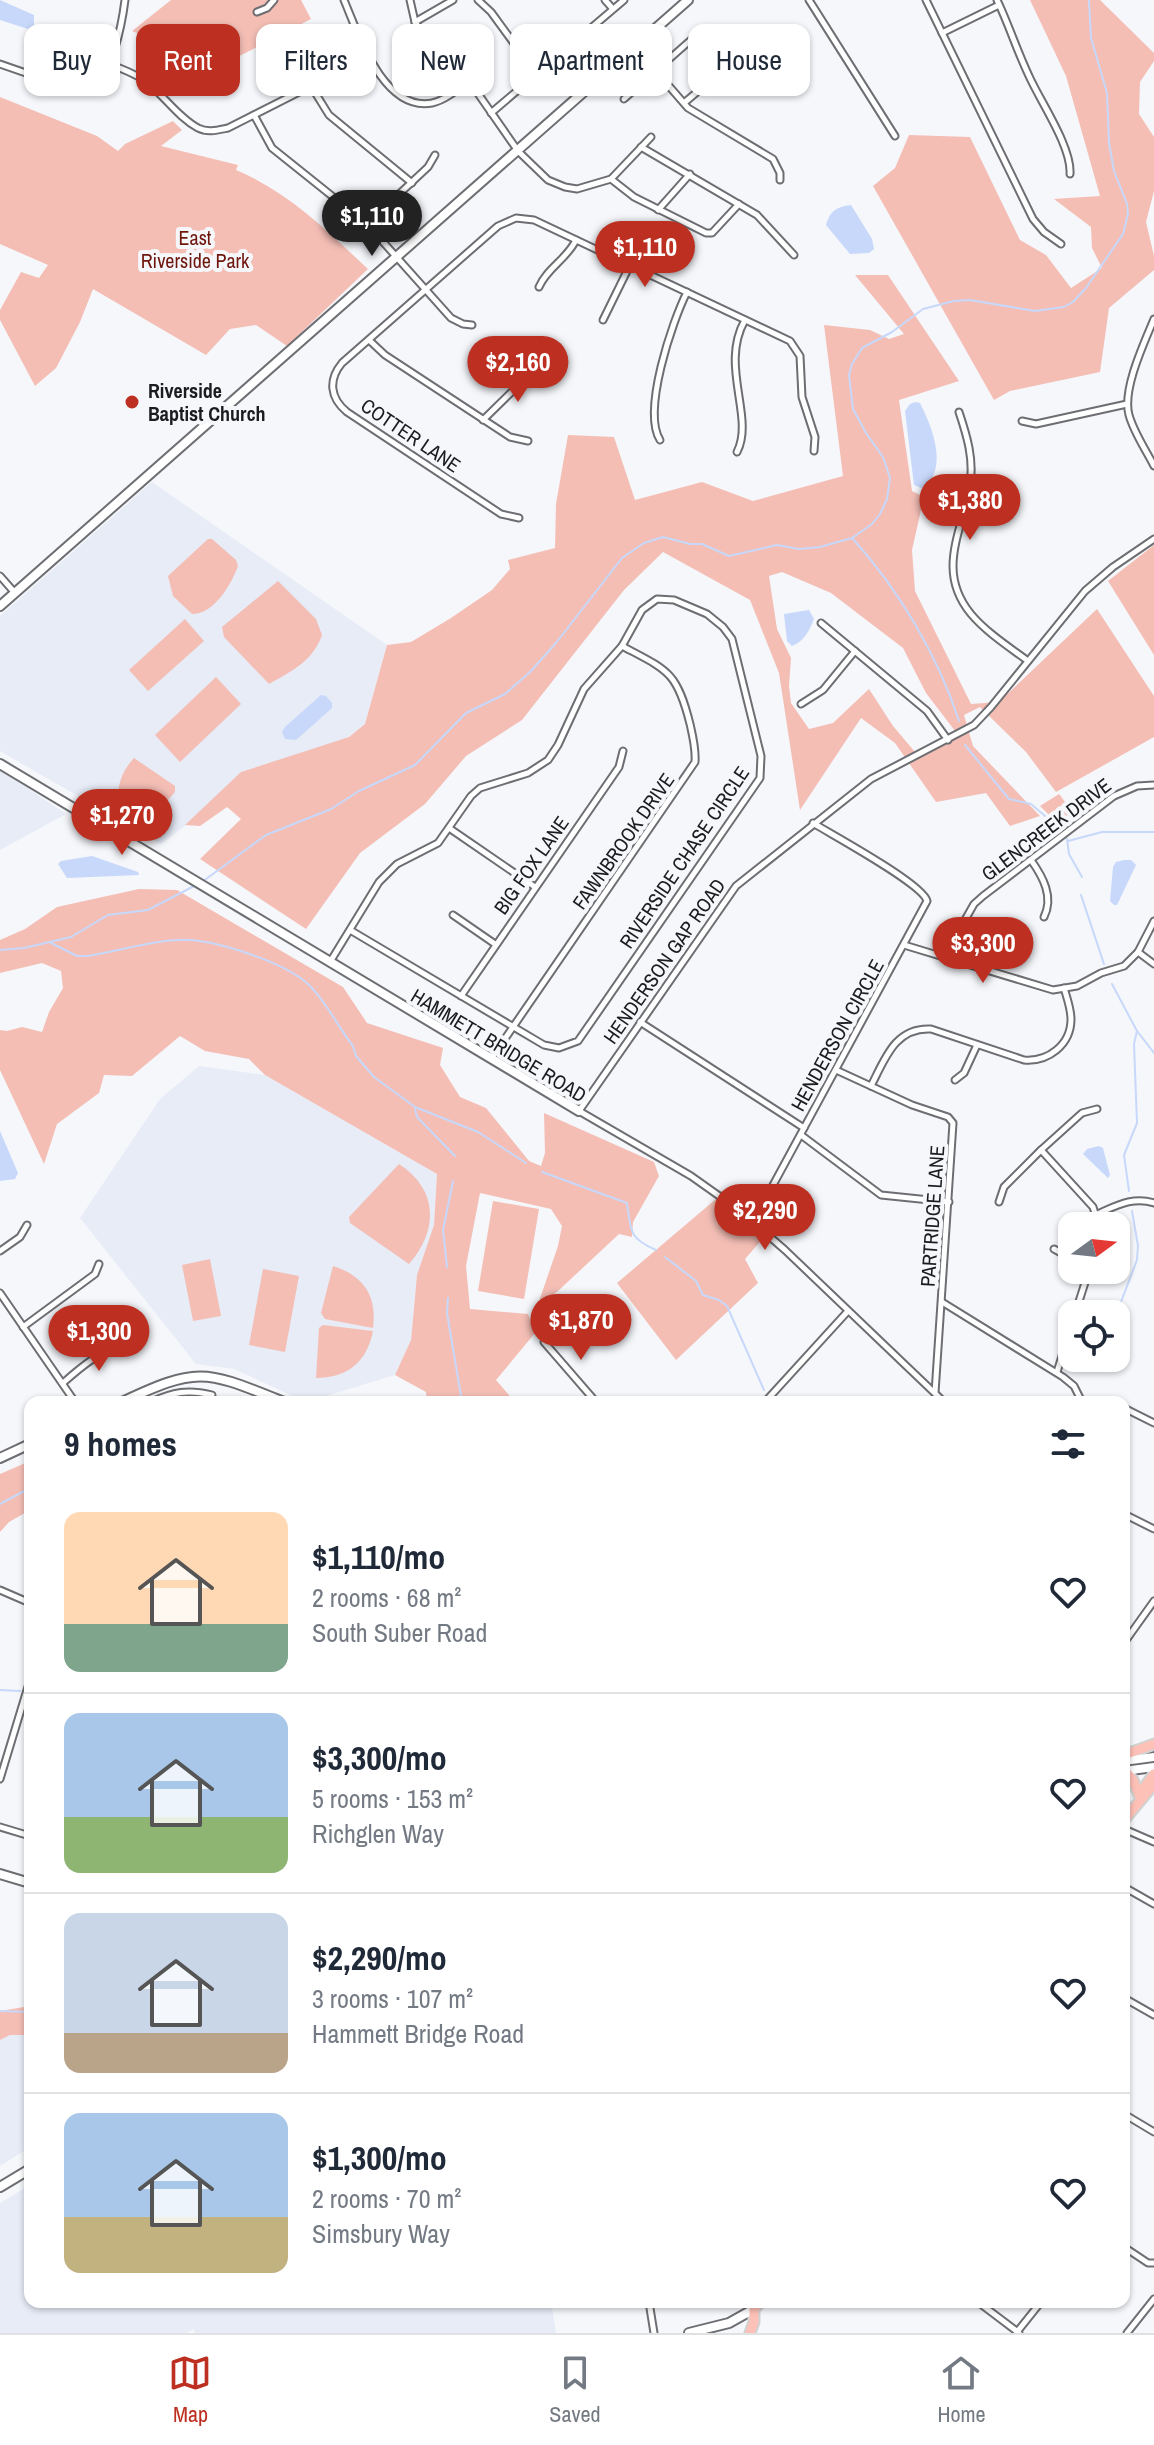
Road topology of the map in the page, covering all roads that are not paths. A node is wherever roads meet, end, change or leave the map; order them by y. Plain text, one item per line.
1 (125, 0) edge
2 (274, 0) edge
3 (344, 0) edge
4 (410, 0) edge
5 (453, 0) edge
6 (478, 0) edge
7 (605, 0) edge
8 (624, 0) edge
9 (688, 0) edge
10 (809, 0) edge
11 (926, 0) edge
12 (998, 2) edge
13 (613, 9) junction
14 (257, 12) dead end
15 (415, 22) joint
16 (354, 24) edge
17 (596, 24) edge
18 (661, 24) edge
19 (120, 27) edge
20 (942, 33) junction
21 (510, 38) edge
22 (688, 43) edge
23 (672, 57) edge
24 (0, 64) edge
25 (120, 68) edge
26 (376, 68) edge
27 (24, 72) edge
28 (392, 87) edge
29 (672, 89) edge
30 (291, 96) edge
31 (317, 96) edge
32 (405, 96) edge
33 (447, 96) edge
34 (480, 96) edge
35 (512, 96) edge
36 (580, 96) edge
37 (627, 96) edge
38 (692, 96) edge
39 (624, 99) dead end
40 (684, 103) junction
41 (491, 113) junction
42 (254, 115) junction
43 (895, 136) dead end
44 (651, 137) dead end
45 (641, 147) junction
46 (518, 151) junction
47 (435, 155) dead end
48 (690, 174) junction
49 (1070, 174) dead end
50 (611, 179) junction
51 (780, 180) dead end
52 (412, 183) junction
53 (739, 204) junction
54 (658, 210) junction
55 (367, 224) junction
56 (576, 240) junction
57 (1061, 244) dead end
58 (794, 255) dead end
59 (396, 257) junction
60 (630, 265) junction
61 (539, 287) dead end
62 (426, 290) junction
63 (687, 292) junction
64 (1154, 319) edge
65 (603, 320) dead end
66 (745, 320) junction
67 (472, 325) dead end
68 (369, 340) junction
69 (544, 369) dead end
70 (1127, 404) junction
71 (959, 412) dead end
72 (483, 420) junction
73 (1022, 421) dead end
74 (660, 440) dead end
75 (528, 441) dead end
76 (814, 451) dead end
77 (737, 452) dead end
78 (1154, 466) edge
79 (519, 518) dead end
80 (1154, 539) edge
81 (0, 576) edge
82 (15, 594) junction
83 (0, 606) edge
84 (821, 623) dead end
85 (622, 646) junction
86 (855, 651) junction
87 (1028, 661) junction
88 (801, 704) dead end
89 (948, 740) junction
90 (623, 751) dead end
91 (0, 764) edge
92 (1154, 785) edge
93 (813, 823) junction
94 (449, 828) junction
95 (1031, 860) junction
96 (535, 887) junction
97 (453, 915) dead end
98 (1044, 917) dead end
99 (1154, 921) edge
100 (350, 930) junction
101 (495, 944) junction
102 (904, 945) junction
103 (1138, 952) junction
104 (944, 957) junction
105 (329, 963) junction
106 (1154, 964) edge
107 (1064, 988) junction
108 (461, 996) junction
109 (640, 1022) junction
110 (513, 1027) junction
111 (977, 1045) junction
112 (491, 1059) junction
113 (836, 1070) junction
114 (955, 1080) dead end
115 (871, 1086) junction
116 (1097, 1109) dead end
117 (579, 1111) junction
118 (804, 1128) junction
119 (801, 1135) junction
120 (1041, 1150) junction
121 (949, 1202) junction
122 (999, 1202) dead end
123 (1154, 1203) edge
124 (1095, 1212) edge
125 (1102, 1212) edge
126 (753, 1222) junction
127 (27, 1225) dead end
128 (1054, 1249) dead end
129 (0, 1251) edge
130 (1058, 1251) edge
131 (99, 1264) dead end
132 (0, 1293) edge
133 (942, 1302) junction
134 (848, 1311) junction
135 (23, 1327) junction
136 (544, 1342) dead end
137 (126, 1345) dead end
138 (1058, 1369) edge
139 (1057, 1372) junction
140 (63, 1383) junction
141 (935, 1393) junction
142 (212, 1395) dead end
143 (71, 1396) edge
144 (135, 1396) edge
145 (165, 1396) edge
146 (269, 1396) edge
147 (591, 1396) edge
148 (770, 1396) edge
149 (938, 1396) edge
150 (1079, 1396) edge
151 (1130, 1411) edge
152 (1154, 1423) edge
153 (24, 1447) edge
154 (0, 1458) edge
155 (1130, 1517) edge
156 (1154, 1529) edge
157 (0, 1590) edge
158 (24, 1600) edge
159 (1154, 1601) edge
160 (1130, 1635) edge
161 (24, 1700) edge
162 (1154, 1744) edge
163 (1154, 1757) edge
164 (1130, 1761) edge
165 (1130, 1763) edge
166 (1130, 1765) edge
167 (1154, 1767) edge
168 (1154, 1774) edge
169 (1130, 1775) edge
170 (0, 1779) edge
171 (1154, 1784) edge
172 (1138, 1799) junction
173 (1130, 1811) edge
174 (0, 1827) edge
175 (1130, 1832) edge
176 (24, 1834) edge
177 (1154, 1842) edge
178 (0, 1874) edge
179 (24, 1881) edge
180 (1130, 1890) edge
181 (1154, 1904) edge
182 (1130, 2001) edge
183 (1154, 2015) edge
184 (1130, 2118) edge
185 (1154, 2132) edge
186 (24, 2173) edge
187 (0, 2187) edge
188 (1130, 2251) edge
189 (1154, 2263) edge
190 (1154, 2299) edge
191 (650, 2308) edge
192 (755, 2308) edge
193 (758, 2308) edge
194 (986, 2308) edge
195 (1036, 2308) edge
196 (1018, 2332) edge
197 (654, 2333) edge
198 (689, 2333) edge
199 (750, 2333) edge
200 (1127, 2333) edge

1 - 19 street
2 - 14 street
3 - 16 street
4 - 15 street
5 - 15 street
6 - 21 street
7 - 13 street
8 - 13 street
9 - 18 street
10 - 43 street
11 - 20 street
12 - 20 street
12 - 49 street
13 - 17 street
20 - 57 street
22 - 23 street
24 - 27 street
25 - 42 street
26 - 28 street
29 - 40 street
30 - 42 street
31 - 52 street
32 - 33 street
34 - 41 street
35 - 41 street
36 - 46 street
37 - 39 street
38 - 40 street
40 - 51 street
41 - 46 street
42 - 55 street
44 - 45 street
45 - 48 street
45 - 50 street
46 - 50 street
46 - 59 street
47 - 52 street
48 - 53 street
48 - 54 street
50 - 54 street
52 - 55 street
53 - 54 street
53 - 58 street
55 - 59 street
56 - 60 street, COTTER LANE
56 - 61 street
56 - 62 street, COTTER LANE
59 - 62 street
59 - 82 street
60 - 63 street, COTTER LANE
60 - 65 street
62 - 67 street
62 - 68 street, COTTER LANE
63 - 66 street, COTTER LANE
63 - 74 street
64 - 70 street
66 - 76 street, COTTER LANE
66 - 77 street
68 - 72 street
68 - 79 street, COTTER LANE
69 - 72 street
70 - 73 street
70 - 78 street
71 - 87 street
72 - 75 street
80 - 87 street, HENDERSON GAP ROAD
81 - 82 street
82 - 83 street
84 - 86 street
85 - 94 street, RIVERSIDE CHASE CIRCLE
85 - 110 street, FAWNBROOK DRIVE
85 - 110 street, RIVERSIDE CHASE CIRCLE
86 - 88 street
86 - 89 street
87 - 89 street, HENDERSON GAP ROAD
89 - 93 street, HENDERSON GAP ROAD
90 - 96 street, BIG FOX LANE
91 - 105 street, HAMMETT BRIDGE ROAD
92 - 95 street, GLENCREEK DRIVE
93 - 102 street, HENDERSON CIRCLE
93 - 109 street, HENDERSON GAP ROAD
94 - 96 street
94 - 100 street, RIVERSIDE CHASE CIRCLE
95 - 98 street
95 - 104 street, GLENCREEK DRIVE
96 - 101 street, BIG FOX LANE
97 - 101 street
99 - 103 street
100 - 105 street, RIVERSIDE CHASE CIRCLE
100 - 108 street, RIVERSIDE CHASE CIRCLE
101 - 108 street, BIG FOX LANE
102 - 104 street
102 - 113 street, HENDERSON CIRCLE
103 - 106 street
103 - 107 street
104 - 107 street
105 - 112 street, HAMMETT BRIDGE ROAD
107 - 111 street
108 - 110 street, RIVERSIDE CHASE CIRCLE
109 - 117 street, HENDERSON GAP ROAD
109 - 118 street
110 - 112 street, FAWNBROOK DRIVE
111 - 114 street
111 - 115 street
112 - 117 street, HAMMETT BRIDGE ROAD
113 - 115 street, PARTRIDGE LANE
113 - 118 street, HENDERSON CIRCLE
115 - 121 street, PARTRIDGE LANE
116 - 120 street
117 - 126 street, HAMMETT BRIDGE ROAD
118 - 119 street, HENDERSON CIRCLE
119 - 121 street
119 - 126 street, HENDERSON CIRCLE
120 - 122 street
120 - 124 street
121 - 133 street, PARTRIDGE LANE
123 - 125 street
126 - 134 street, HAMMETT BRIDGE ROAD
127 - 129 street
128 - 130 street
131 - 135 street
132 - 135 street
133 - 139 street
133 - 141 street, PARTRIDGE LANE
134 - 141 street, HAMMETT BRIDGE ROAD
134 - 148 street
135 - 140 street
136 - 147 street
137 - 140 street
138 - 139 street
139 - 150 street
140 - 143 street
141 - 149 street, HAMMETT BRIDGE ROAD
142 - 145 street
144 - 146 street
151 - 152 street
153 - 154 street
155 - 156 street
157 - 158 street
159 - 160 street
161 - 170 street
162 - 164 main road
163 - 165 street
166 - 167 street
168 - 172 main road
169 - 172 main road
171 - 172 main road
172 - 173 main road
174 - 176 street
175 - 177 street
178 - 179 street
180 - 181 street
182 - 183 street
184 - 185 street
186 - 187 street
188 - 189 street
190 - 200 street
191 - 197 street
192 - 198 street
193 - 199 main road
194 - 196 street
195 - 196 street

